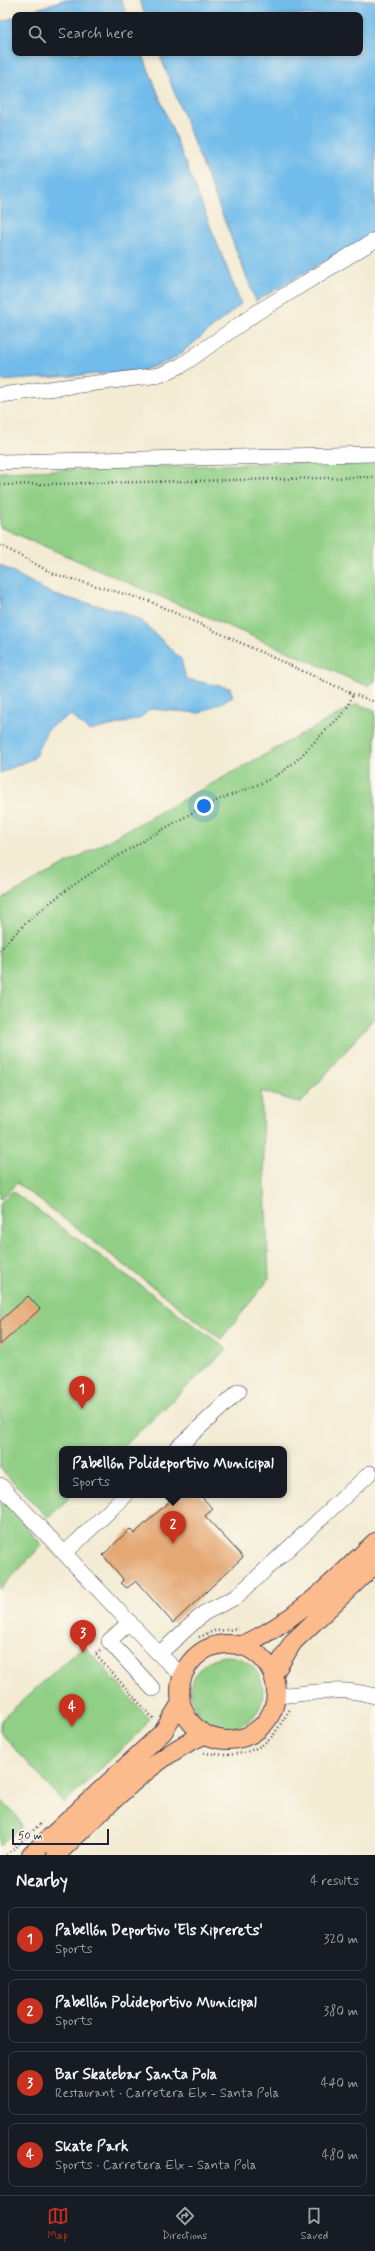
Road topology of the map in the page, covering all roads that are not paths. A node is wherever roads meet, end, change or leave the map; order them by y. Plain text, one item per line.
1 (375, 240) edge
2 (0, 395) edge
3 (375, 454) edge
4 (0, 462) edge
5 (239, 1391) dead end
6 (179, 1446) edge
7 (370, 1473) dead end
8 (0, 1485) edge
9 (123, 1498) edge
10 (375, 1542) edge
11 (64, 1552) junction
12 (375, 1564) edge
13 (130, 1622) junction
14 (240, 1646) junction
15 (159, 1654) junction
16 (184, 1673) junction
17 (273, 1675) junction
18 (153, 1689) dead end
19 (285, 1696) junction
20 (375, 1696) edge
21 (181, 1703) junction
22 (205, 1735) junction
23 (31, 1855) edge
24 (56, 1855) edge

1 - 2 street
3 - 4 street
5 - 6 street
7 - 15 street
8 - 11 street
9 - 11 street
10 - 14 main road
11 - 13 street
12 - 17 main road
13 - 15 street
13 - 18 street
14 - 16 main road
14 - 17 main road
15 - 16 street
16 - 21 main road
17 - 19 main road
19 - 20 street
19 - 22 main road
21 - 22 main road
21 - 23 main road
22 - 24 main road

